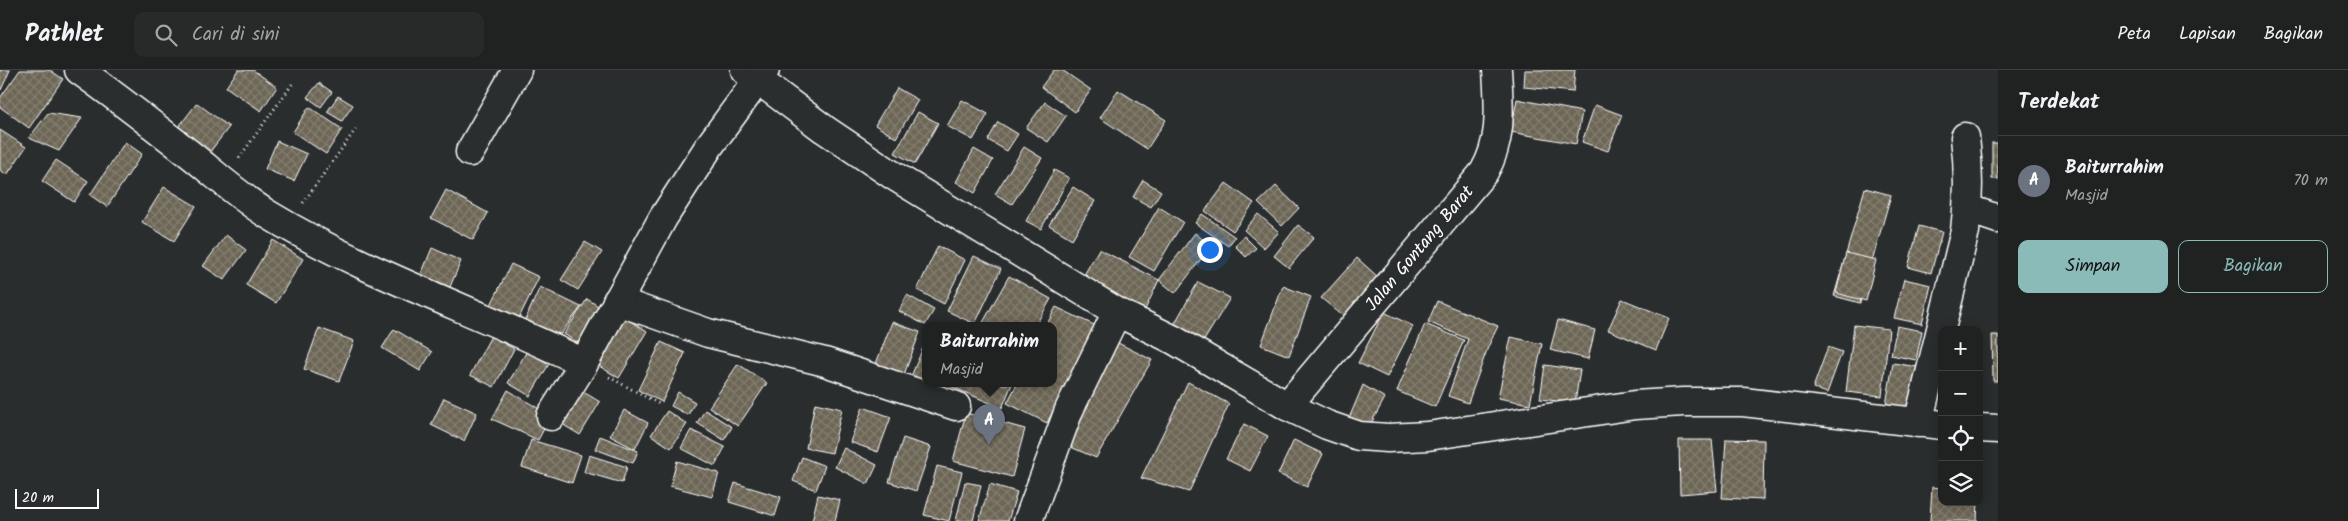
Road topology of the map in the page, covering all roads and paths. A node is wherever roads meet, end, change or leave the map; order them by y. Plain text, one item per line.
1 (79, 70) edge
2 (517, 70) edge
3 (1497, 70) edge
4 (757, 73) edge
5 (293, 83) dead end
6 (358, 126) dead end
7 (1965, 137) dead end
8 (470, 152) dead end
9 (223, 181) junction
10 (1968, 209) junction
11 (1998, 220) edge
12 (287, 226) junction
13 (617, 301) junction
14 (1117, 312) junction
15 (584, 363) junction
16 (661, 405) dead end
17 (956, 406) dead end
18 (1287, 406) junction
19 (552, 416) dead end
20 (1930, 424) edge
21 (1983, 428) edge
22 (1998, 430) edge
23 (1028, 521) edge

1 - 9 street
2 - 8 street
3 - 18 street, Jalan Gontang Barat
4 - 13 street
4 - 14 street
5 - 9 path
6 - 12 path
7 - 10 street
9 - 12 street
10 - 11 street
10 - 20 street
12 - 15 street
13 - 15 street
13 - 17 street
14 - 18 street
14 - 23 street
15 - 16 path
15 - 19 street
18 - 20 street
21 - 22 street

